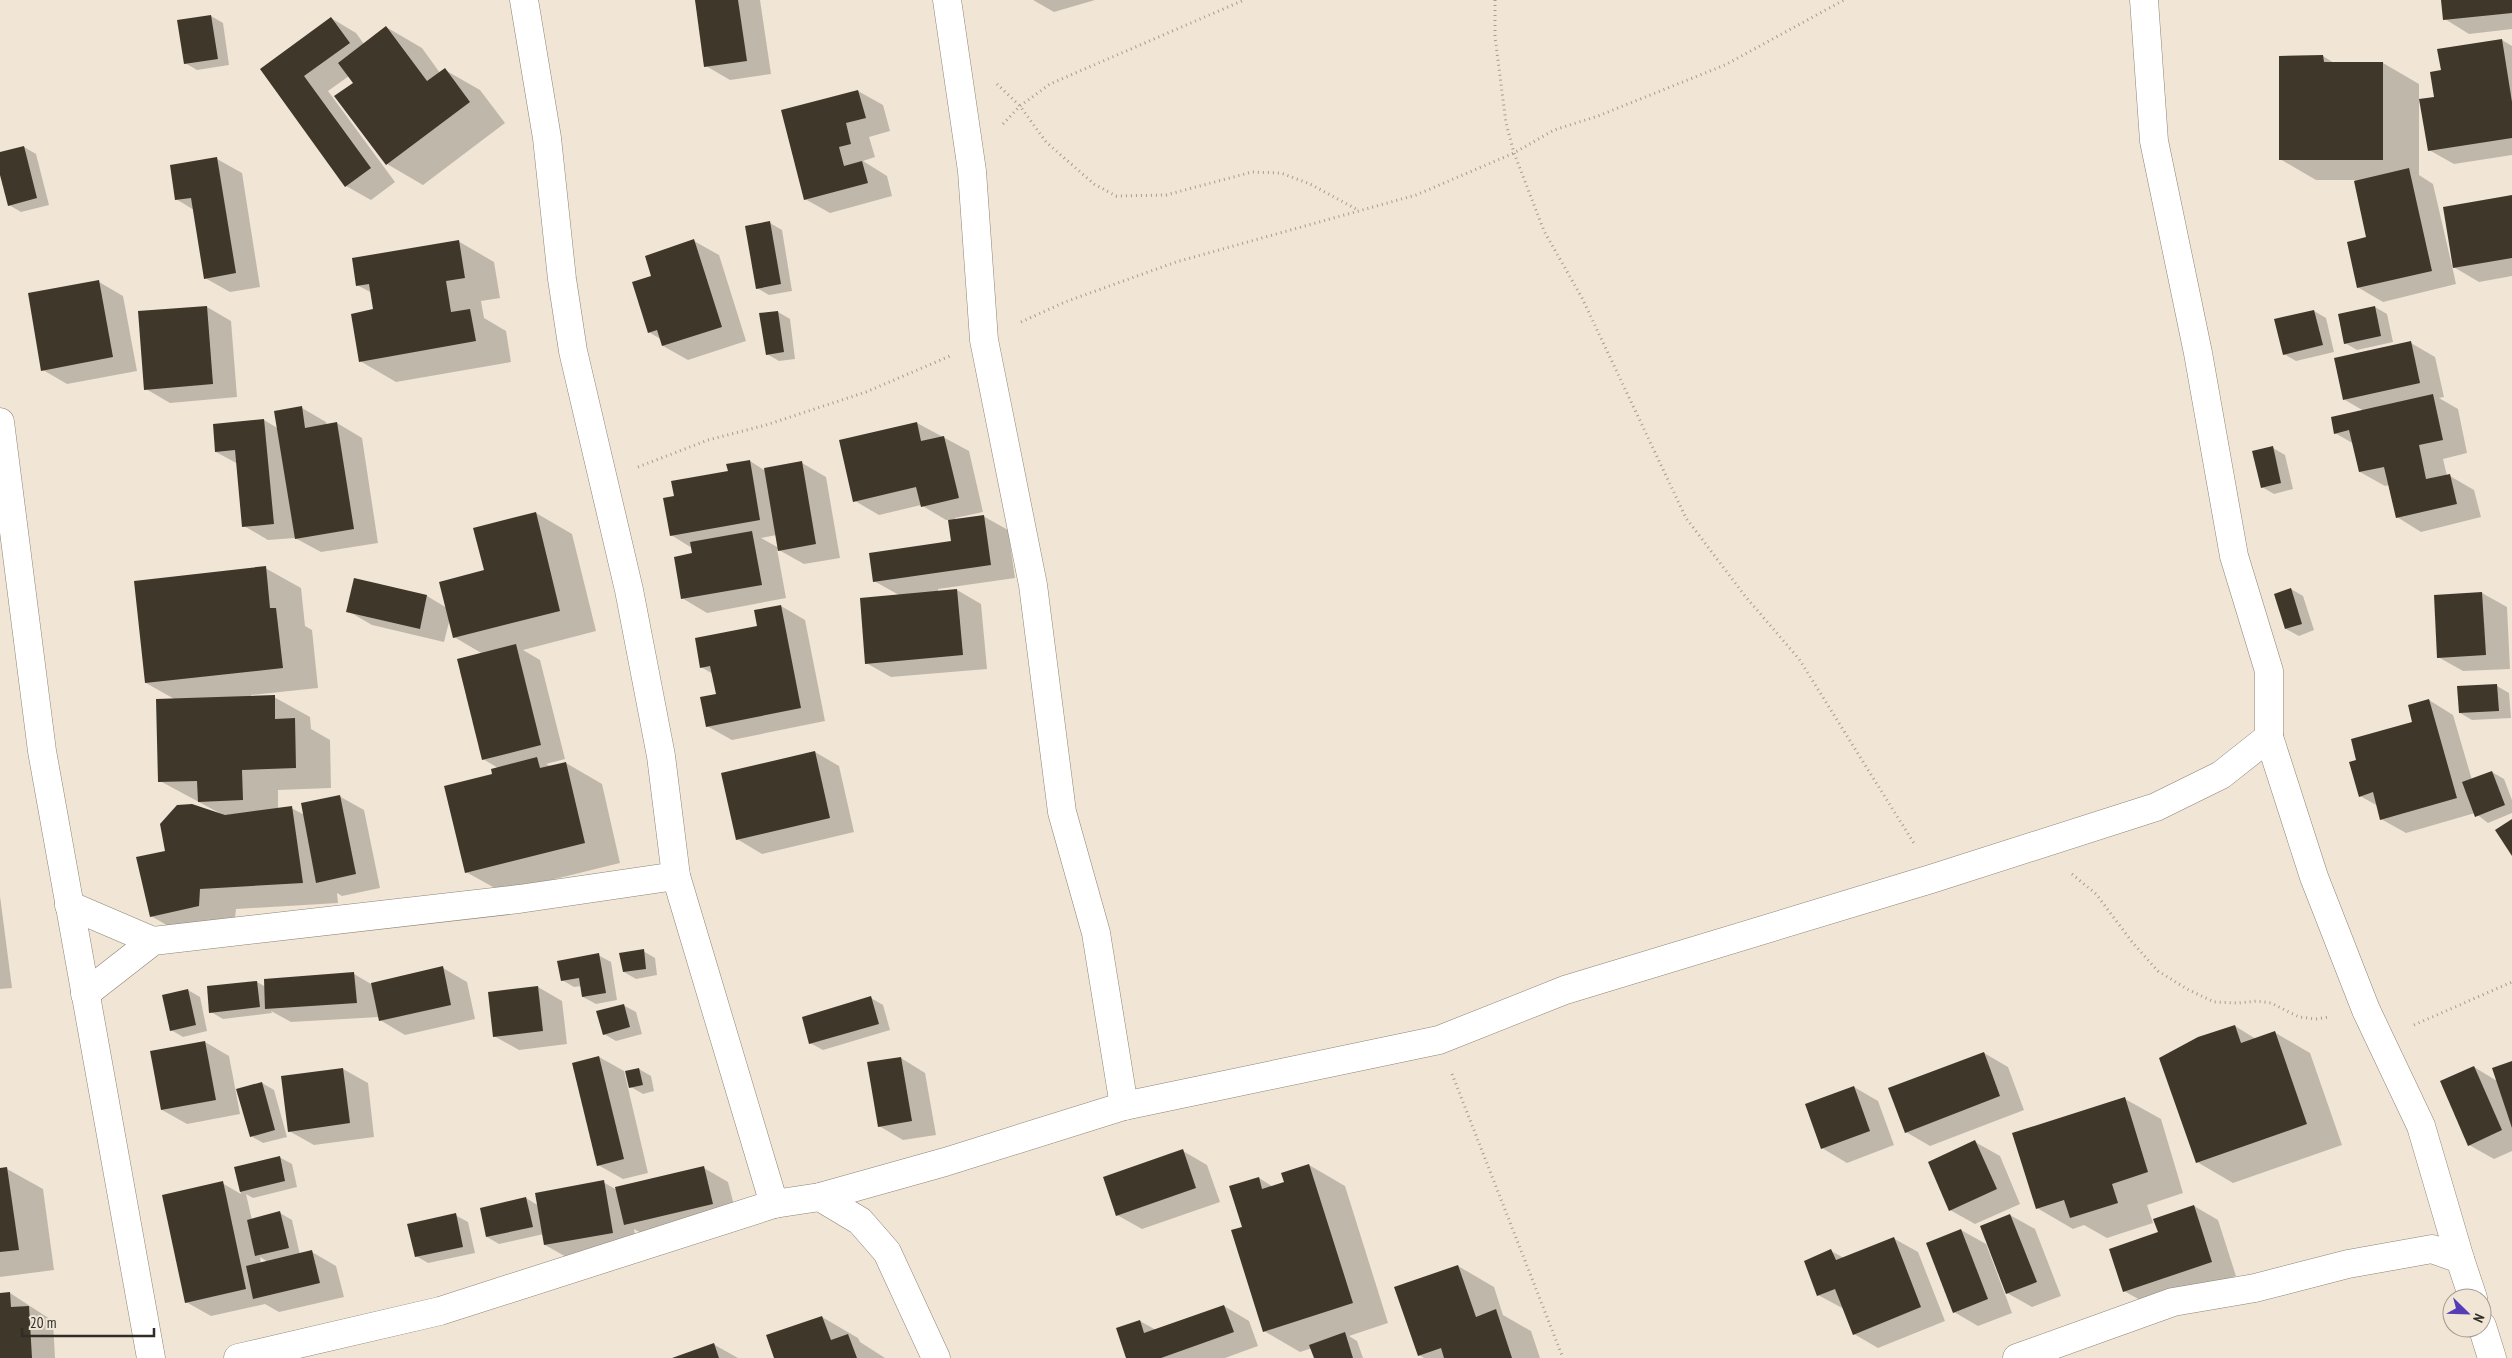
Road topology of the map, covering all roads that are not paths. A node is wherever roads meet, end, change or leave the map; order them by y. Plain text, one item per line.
1 (524, 0) edge
2 (947, 0) edge
3 (2144, 0) edge
4 (0, 422) edge
5 (2269, 737) junction
6 (676, 876) junction
7 (69, 905) junction
8 (153, 941) junction
9 (85, 994) junction
10 (1124, 1106) junction
11 (820, 1197) junction
12 (774, 1204) junction
13 (2460, 1259) junction
14 (2470, 1288) edge
15 (2486, 1338) edge
16 (151, 1358) edge
17 (238, 1358) edge
18 (936, 1358) edge
19 (2017, 1358) edge
20 (2492, 1358) edge

1 - 6 street
2 - 10 street
3 - 5 street
4 - 7 street
5 - 10 street
5 - 13 street
6 - 8 street
6 - 12 street
7 - 8 street
7 - 9 street
8 - 9 street
9 - 16 street
10 - 11 street
11 - 12 street
11 - 18 street
12 - 17 street
13 - 14 street
13 - 19 street
15 - 20 street

